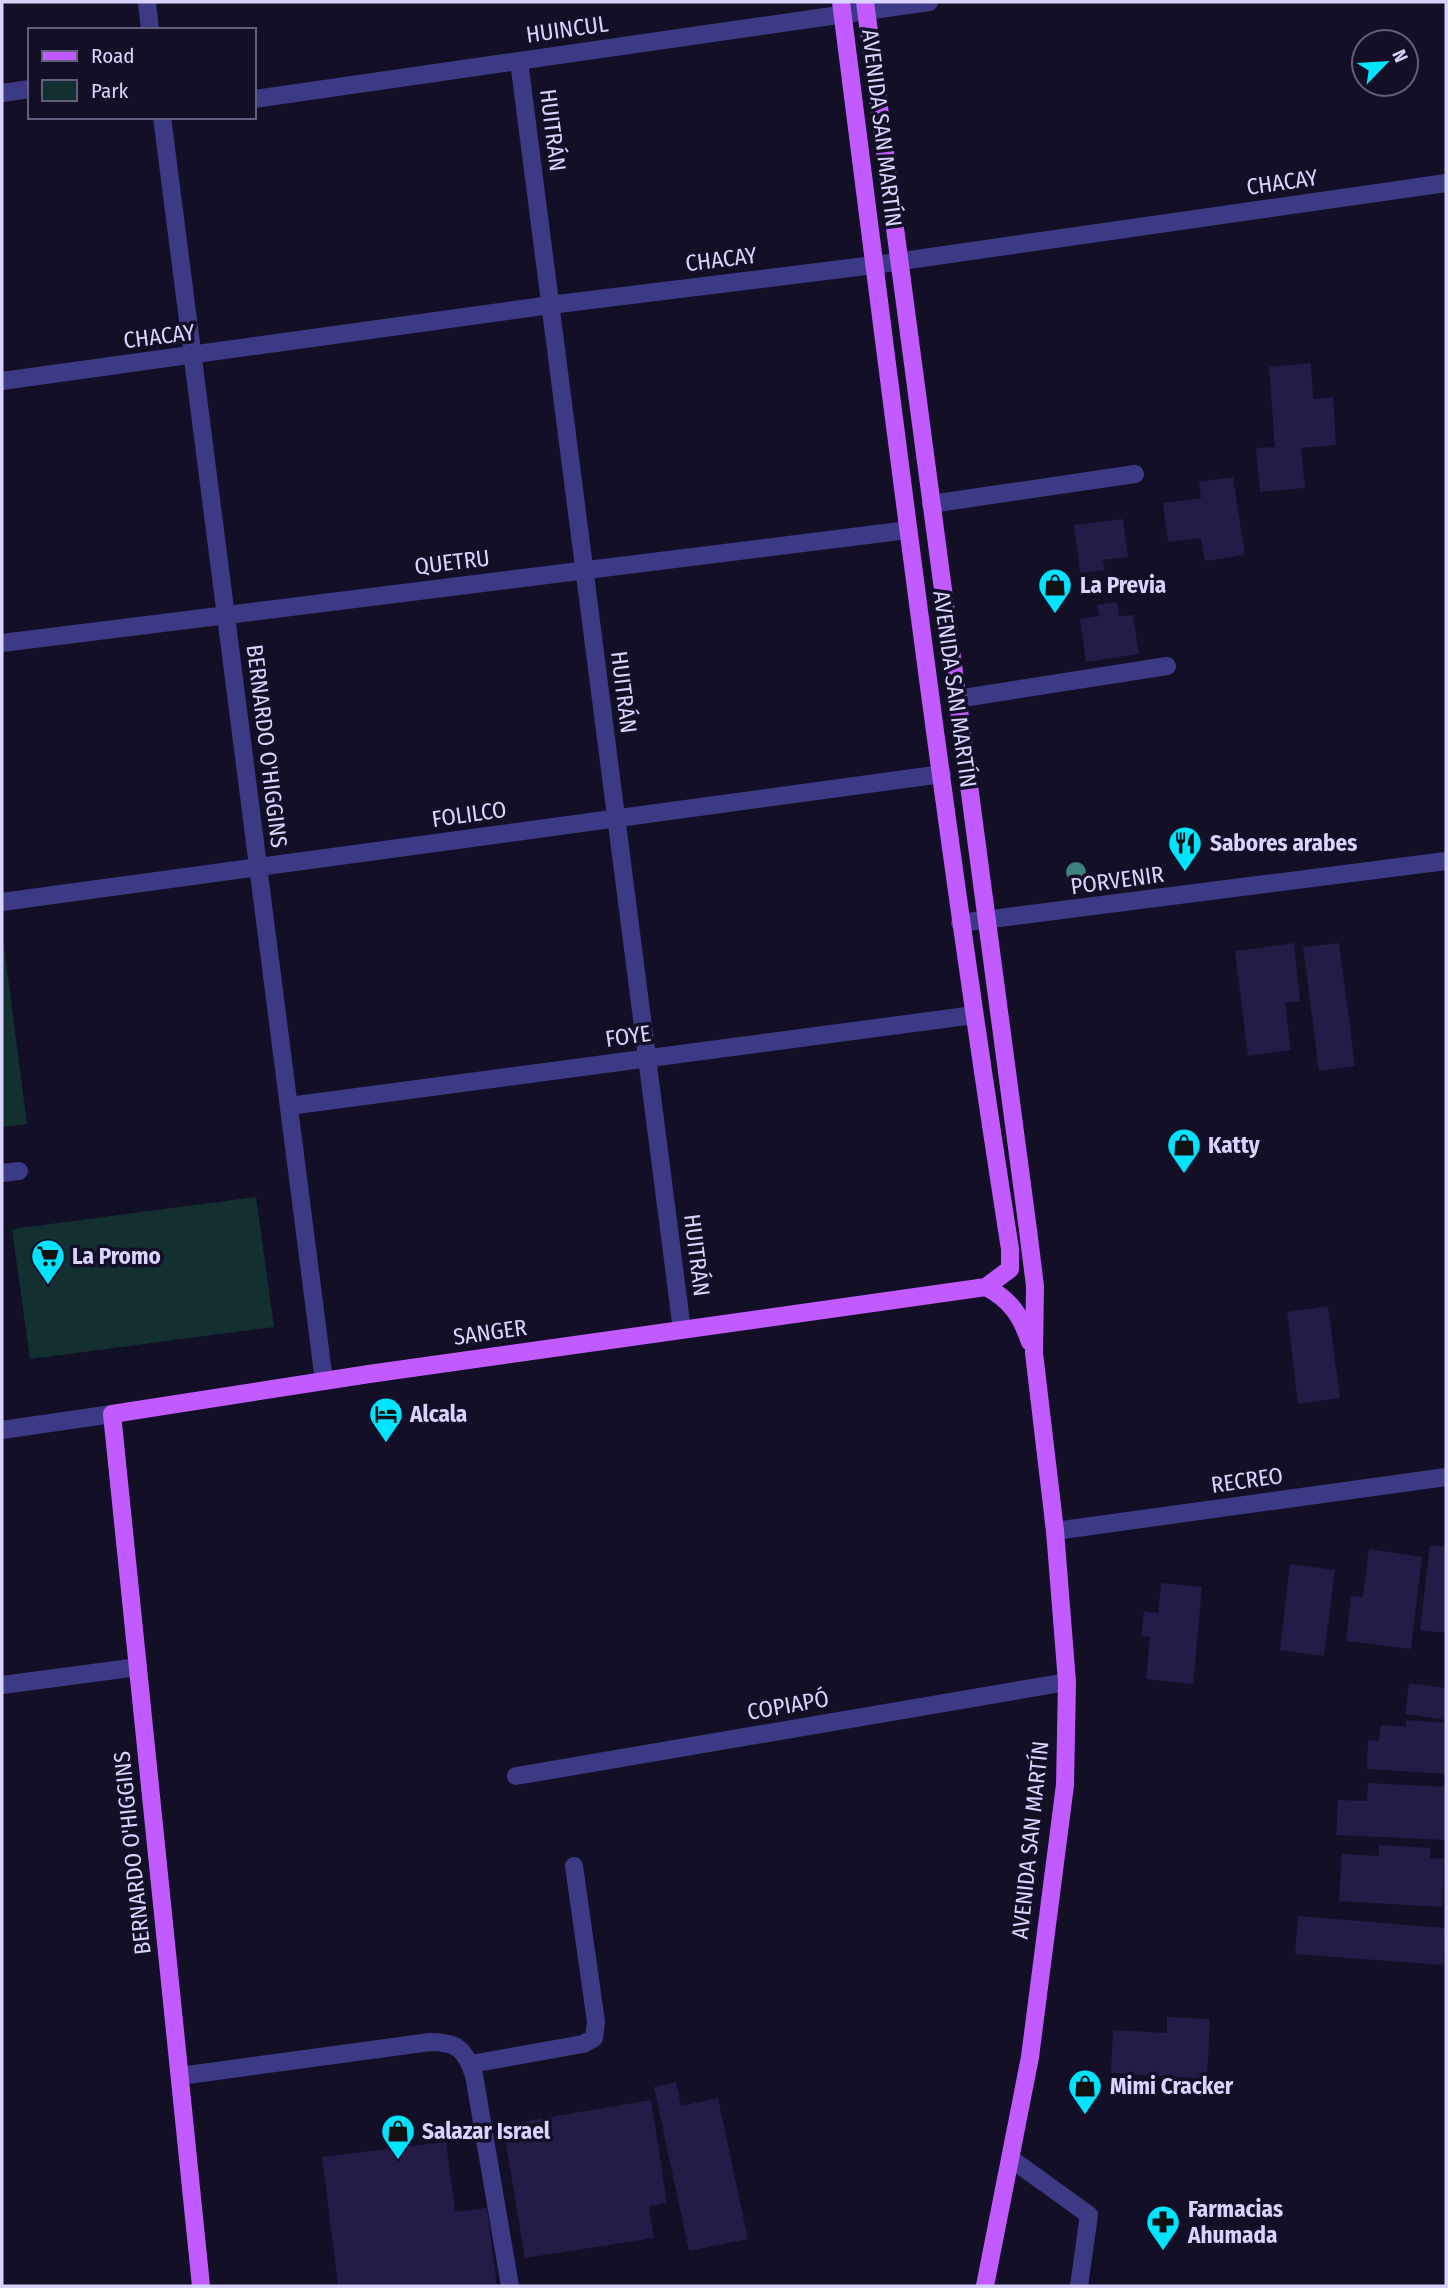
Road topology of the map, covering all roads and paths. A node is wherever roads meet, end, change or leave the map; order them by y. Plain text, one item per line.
1 (147, 2) edge
2 (929, 2) edge
3 (866, 6) edge
4 (842, 8) edge
5 (150, 28) edge
6 (519, 61) junction
7 (28, 89) edge
8 (2, 93) edge
9 (256, 99) edge
10 (162, 119) edge
11 (1446, 183) edge
12 (897, 261) junction
13 (874, 265) junction
14 (551, 305) junction
15 (193, 357) junction
16 (2, 381) edge
17 (1135, 474) dead end
18 (931, 503) junction
19 (908, 530) junction
20 (584, 570) junction
21 (226, 614) junction
22 (2, 643) edge
23 (1167, 666) dead end
24 (957, 699) junction
25 (942, 774) junction
26 (616, 818) junction
27 (1446, 861) edge
28 (258, 869) junction
29 (2, 902) edge
30 (988, 921) junction
31 (960, 923) junction
32 (974, 1015) junction
33 (647, 1059) junction
34 (289, 1106) junction
35 (986, 1286) junction
36 (682, 1330) junction
37 (1034, 1353) junction
38 (324, 1381) junction
39 (112, 1414) junction
40 (2, 1430) edge
41 (1446, 1477) edge
42 (1055, 1531) junction
43 (138, 1667) junction
44 (1067, 1682) junction
45 (2, 1685) edge
46 (516, 1776) dead end
47 (573, 1866) dead end
48 (471, 2064) junction
49 (180, 2076) junction
50 (1010, 2158) junction
51 (201, 2286) edge
52 (510, 2286) edge
53 (985, 2286) edge
54 (1079, 2286) edge

1 - 5 street
2 - 3 street, HUINCUL
3 - 4 street, HUINCUL
3 - 12 main road, AVENIDA SAN MARTÍN
4 - 6 street, HUINCUL
4 - 13 main road, AVENIDA SAN MARTÍN
6 - 9 street, HUINCUL
6 - 14 street, HUITRÁN
7 - 8 street
10 - 15 street, BERNARDO O'HIGGINS
11 - 12 street, CHACAY
12 - 13 street, CHACAY
12 - 18 main road, AVENIDA SAN MARTÍN
13 - 14 street, CHACAY
13 - 19 main road, AVENIDA SAN MARTÍN
14 - 15 street, CHACAY
14 - 20 street, HUITRÁN
15 - 16 street, CHACAY
15 - 21 street, BERNARDO O'HIGGINS
17 - 18 street
18 - 24 main road, AVENIDA SAN MARTÍN
19 - 20 street, QUETRU
19 - 25 main road, AVENIDA SAN MARTÍN
20 - 21 street, QUETRU
20 - 26 street, HUITRÁN
21 - 22 street, QUETRU
21 - 28 street, BERNARDO O'HIGGINS
23 - 24 street
24 - 30 main road, AVENIDA SAN MARTÍN
25 - 26 street, FOLILCO
25 - 31 main road, AVENIDA SAN MARTÍN
26 - 28 street, FOLILCO
26 - 33 street, HUITRÁN
27 - 30 street, PORVENIR
28 - 29 street, FOLILCO
28 - 34 street, BERNARDO O'HIGGINS
30 - 31 street, PORVENIR
30 - 37 main road, AVENIDA SAN MARTÍN
31 - 32 main road, AVENIDA SAN MARTÍN
32 - 33 street, FOYE
32 - 35 main road, AVENIDA SAN MARTÍN
33 - 34 street, FOYE
33 - 36 street, HUITRÁN
34 - 38 street, BERNARDO O'HIGGINS
35 - 36 main road, SANGER
35 - 37 main road, AVENIDA SAN MARTÍN
36 - 38 main road, SANGER
37 - 42 main road, AVENIDA SAN MARTÍN
38 - 39 main road, SANGER
39 - 40 street, SANGER
39 - 43 main road, BERNARDO O'HIGGINS
41 - 42 street, RECREO
42 - 44 main road, AVENIDA SAN MARTÍN
43 - 45 street
43 - 49 main road, BERNARDO O'HIGGINS
44 - 46 street, COPIAPÓ
44 - 50 main road, AVENIDA SAN MARTÍN
47 - 48 street
48 - 49 street
48 - 52 street
49 - 51 main road, BERNARDO O'HIGGINS
50 - 53 main road, AVENIDA SAN MARTÍN
50 - 54 street

